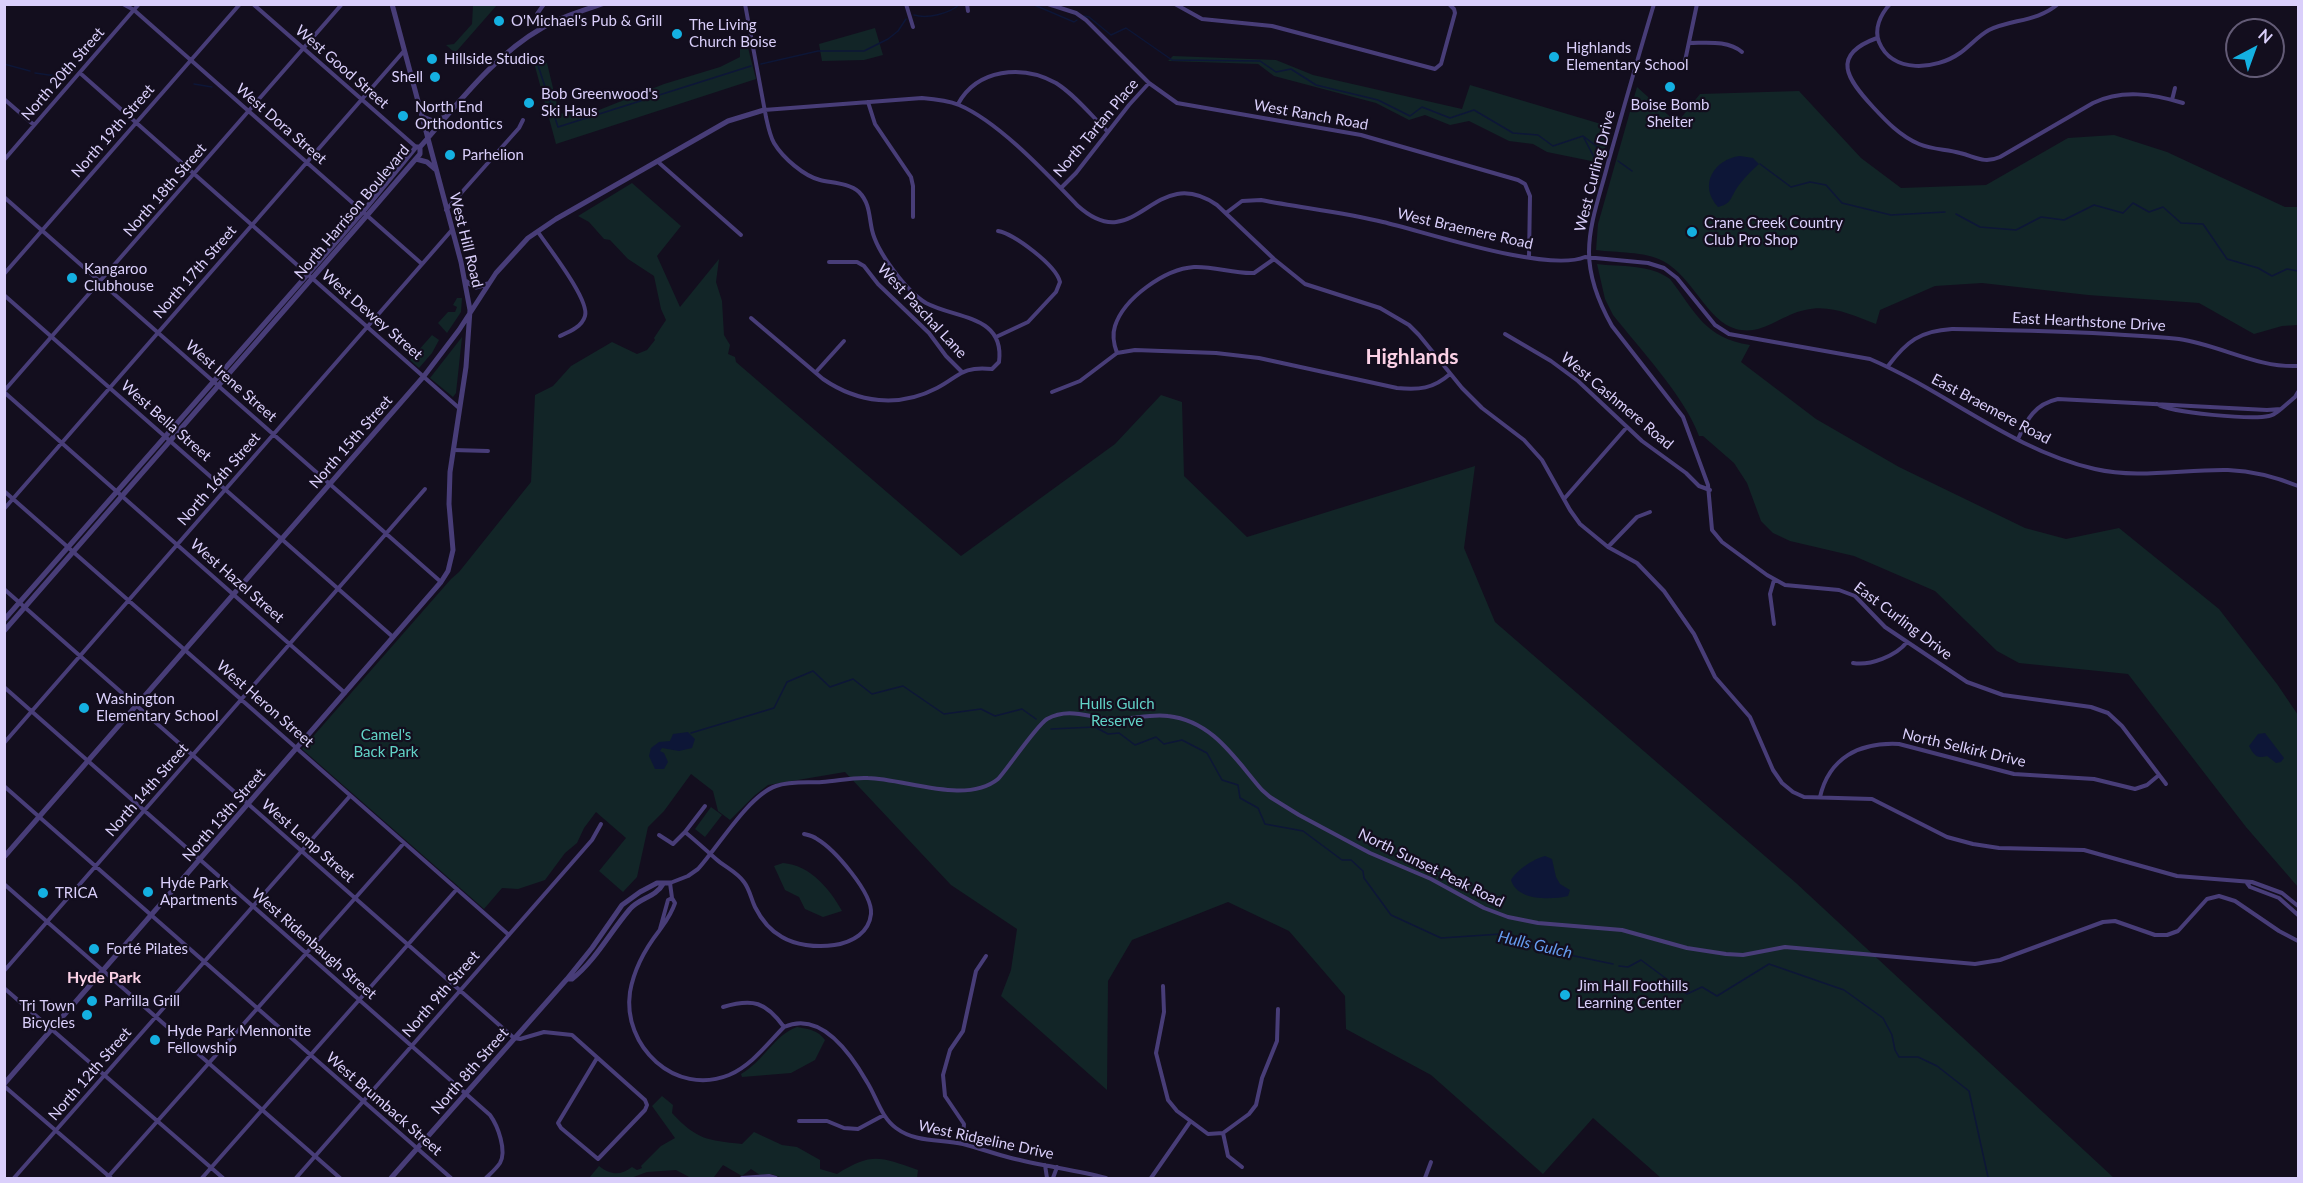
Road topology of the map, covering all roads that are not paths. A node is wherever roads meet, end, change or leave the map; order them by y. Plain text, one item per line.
1 (123, 4) edge
2 (139, 4) edge
3 (240, 4) edge
4 (253, 4) edge
5 (342, 4) edge
6 (392, 4) edge
7 (544, 4) edge
8 (602, 4) edge
9 (745, 4) edge
10 (906, 4) edge
11 (967, 4) edge
12 (1048, 4) edge
13 (1176, 4) edge
14 (1449, 4) edge
15 (1654, 4) edge
16 (1697, 4) edge
17 (1890, 4) edge
18 (2058, 4) edge
19 (134, 10) junction
20 (968, 11) dead end
21 (913, 27) dead end
22 (542, 28) junction
23 (1877, 38) junction
24 (1689, 43) junction
25 (304, 49) junction
26 (405, 50) junction
27 (1742, 52) dead end
28 (190, 60) junction
29 (1685, 61) dead end
30 (80, 73) junction
31 (1149, 83) junction
32 (2175, 88) dead end
33 (4, 99) edge
34 (362, 100) junction
35 (2172, 100) junction
36 (868, 102) junction
37 (2183, 103) dead end
38 (958, 104) junction
39 (765, 110) junction
40 (249, 112) junction
41 (449, 115) junction
42 (423, 117) junction
43 (523, 120) dead end
44 (136, 122) junction
45 (34, 125) junction
46 (1107, 131) junction
47 (429, 137) junction
48 (418, 147) junction
49 (416, 159) junction
50 (4, 160) edge
51 (657, 161) junction
52 (307, 162) junction
53 (436, 169) junction
54 (195, 175) junction
55 (1061, 188) junction
56 (4, 197) edge
57 (446, 210) junction
58 (1226, 213) junction
59 (365, 214) junction
60 (913, 217) dead end
61 (252, 225) junction
62 (42, 230) junction
63 (451, 231) junction
64 (998, 231) dead end
65 (538, 232) junction
66 (741, 235) dead end
67 (1529, 257) junction
68 (1589, 258) junction
69 (1274, 259) junction
70 (829, 262) dead end
71 (422, 264) junction
72 (4, 274) edge
73 (310, 276) junction
74 (465, 281) junction
75 (101, 282) junction
76 (490, 283) junction
77 (4, 295) edge
78 (470, 310) junction
79 (751, 318) dead end
80 (368, 327) junction
81 (158, 333) junction
82 (1505, 333) dead end
83 (560, 336) dead end
84 (52, 337) junction
85 (996, 337) junction
86 (844, 341) dead end
87 (1117, 353) junction
88 (1888, 366) junction
89 (2298, 366) edge
90 (816, 372) junction
91 (962, 372) junction
92 (1450, 374) junction
93 (424, 376) junction
94 (213, 381) junction
95 (219, 386) junction
96 (110, 388) junction
97 (4, 392) edge
98 (1052, 392) dead end
99 (2298, 392) edge
100 (460, 408) junction
101 (1627, 427) junction
102 (274, 434) junction
103 (168, 439) junction
104 (2018, 439) junction
105 (62, 443) junction
106 (453, 450) junction
107 (488, 451) dead end
108 (330, 485) junction
109 (2298, 486) edge
110 (425, 489) dead end
111 (225, 490) junction
112 (1710, 490) junction
113 (4, 491) edge
114 (117, 492) junction
115 (123, 496) junction
116 (14, 499) junction
117 (1563, 499) junction
118 (4, 509) edge
119 (1650, 512) dead end
120 (1712, 530) joint
121 (386, 534) junction
122 (282, 540) junction
123 (177, 545) junction
124 (1608, 547) junction
125 (71, 550) junction
126 (452, 557) joint
127 (1774, 580) junction
128 (441, 582) junction
129 (4, 589) edge
130 (338, 589) junction
131 (234, 595) junction
132 (129, 600) junction
133 (20, 603) junction
134 (25, 608) junction
135 (4, 620) edge
136 (1774, 624) dead end
137 (4, 632) edge
138 (393, 638) junction
139 (1907, 642) junction
140 (290, 644) junction
141 (186, 651) junction
142 (80, 656) junction
143 (1853, 663) dead end
144 (4, 687) edge
145 (346, 693) junction
146 (242, 700) junction
147 (137, 706) junction
148 (32, 711) junction
149 (4, 743) edge
150 (298, 749) junction
151 (193, 755) junction
152 (88, 761) junction
153 (2159, 775) junction
154 (2166, 784) dead end
155 (4, 786) edge
156 (351, 796) junction
157 (1820, 797) junction
158 (249, 804) junction
159 (705, 806) dead end
160 (145, 810) junction
161 (40, 817) junction
162 (601, 824) dead end
163 (685, 832) junction
164 (804, 834) dead end
165 (659, 836) dead end
166 (404, 843) junction
167 (302, 851) junction
168 (711, 854) junction
169 (4, 857) edge
170 (201, 860) junction
171 (96, 866) junction
172 (670, 883) junction
173 (2247, 883) junction
174 (4, 884) edge
175 (457, 890) junction
176 (354, 897) junction
177 (672, 898) junction
178 (253, 906) junction
179 (2298, 906) edge
180 (151, 915) junction
181 (2298, 915) edge
182 (48, 922) junction
183 (660, 929) junction
184 (509, 935) junction
185 (2298, 941) edge
186 (408, 945) junction
187 (306, 953) junction
188 (986, 956) dead end
189 (204, 962) junction
190 (103, 970) junction
191 (4, 971) edge
192 (1163, 987) dead end
193 (4, 988) edge
194 (460, 991) junction
195 (359, 1000) junction
196 (723, 1006) dead end
197 (257, 1008) junction
198 (1278, 1009) dead end
199 (156, 1017) junction
200 (784, 1027) junction
201 (52, 1029) junction
202 (514, 1038) junction
203 (412, 1046) junction
204 (311, 1055) junction
205 (597, 1058) junction
206 (209, 1063) junction
207 (105, 1076) junction
208 (4, 1085) edge
209 (466, 1094) junction
210 (363, 1102) junction
211 (262, 1110) junction
212 (884, 1115) junction
213 (800, 1121) dead end
214 (158, 1122) junction
215 (1190, 1122) junction
216 (56, 1131) junction
217 (1223, 1133) junction
218 (962, 1144) junction
219 (417, 1148) junction
220 (315, 1157) junction
221 (1431, 1162) dead end
222 (1045, 1165) junction
223 (1057, 1167) junction
224 (1242, 1167) dead end
225 (211, 1168) junction
226 (753, 1170) dead end
227 (109, 1178) edge
228 (742, 1178) edge
229 (754, 1178) edge
230 (14, 1179) edge
231 (202, 1179) edge
232 (223, 1179) edge
233 (296, 1179) edge
234 (340, 1179) edge
235 (391, 1179) edge
236 (451, 1179) edge
237 (486, 1179) edge
238 (776, 1179) edge
239 (1047, 1179) edge
240 (1053, 1179) edge
241 (1106, 1179) edge
242 (1151, 1179) edge
243 (1425, 1179) edge

1 - 19 street, West Dora Street
2 - 19 street, North 20th Street
3 - 28 street, North 19th Street
4 - 25 street, West Good Street
5 - 25 street, North 18th Street
6 - 26 street, West Hill Road
7 - 22 street
8 - 22 street
9 - 39 street
10 - 21 street
11 - 20 street
12 - 31 street, West Ranch Road
13 - 14 street
15 - 68 street, West Curling Drive
16 - 24 street
17 - 23 street
18 - 23 street
19 - 28 street, West Dora Street
19 - 30 street, North 20th Street
22 - 41 street
23 - 35 street
24 - 27 street
24 - 29 street
25 - 34 street, West Good Street
25 - 40 street, North 18th Street
26 - 34 street, North 17th Street
26 - 42 street, West Hill Road
28 - 40 street, West Dora Street
28 - 44 street, North 19th Street
30 - 44 street, West Dewey Street
30 - 45 street, North 20th Street
31 - 46 street, North Tartan Place
31 - 67 street, West Ranch Road
32 - 35 street
33 - 45 street
34 - 48 street, West Good Street
34 - 52 street, North 17th Street
35 - 37 street
36 - 38 street
36 - 39 street
36 - 60 street
38 - 46 street
38 - 55 street
39 - 51 street, North 15th Street
39 - 85 street
40 - 52 street, West Dora Street
40 - 54 street, North 18th Street
41 - 42 street
41 - 47 street
42 - 47 street, West Hill Road
43 - 57 street
44 - 54 street, West Dewey Street
44 - 62 street, North 19th Street
45 - 50 street, North 20th Street
46 - 55 street, North Tartan Place
47 - 48 street
47 - 53 street, West Hill Road
48 - 49 street, North Harrison Boulevard
48 - 59 street, North Harrison Boulevard
49 - 53 street
49 - 59 street, North Harrison Boulevard
51 - 65 street, North 15th Street
51 - 66 street
52 - 59 street, West Dora Street
52 - 61 street, North 17th Street
53 - 57 street, West Hill Road
54 - 61 street, West Dewey Street
54 - 75 street, North 18th Street
55 - 58 street
56 - 62 street, West Irene Street
57 - 63 street, West Hill Road
58 - 67 street, West Braemere Road
58 - 69 street
59 - 71 street, West Dora Street
59 - 73 street, North Harrison Boulevard
61 - 73 street, West Dewey Street
61 - 81 street, North 17th Street
62 - 72 street, North 19th Street
62 - 75 street, West Irene Street
63 - 71 street, North 16th Street
63 - 74 street, West Hill Road
64 - 85 street
65 - 76 street, North 15th Street
65 - 83 street
67 - 68 street, West Braemere Road
68 - 88 street, West Braemere Road
68 - 112 street, West Curling Drive
69 - 87 street
69 - 92 street
70 - 91 street, West Paschal Lane
71 - 80 street, North 16th Street
73 - 80 street, West Dewey Street
73 - 94 street, North Harrison Boulevard
73 - 95 street, North Harrison Boulevard
74 - 76 street
74 - 78 street, West Hill Road
75 - 81 street, West Irene Street
75 - 84 street, North 18th Street
76 - 78 street, North 15th Street
77 - 84 street, West Bella Street
78 - 93 street, North 15th Street
78 - 100 street, West Hill Road
79 - 90 street
80 - 93 street, West Dewey Street
80 - 102 street, North 16th Street
81 - 94 street, West Irene Street
81 - 96 street, North 17th Street
82 - 101 street, West Cashmere Road
84 - 96 street, West Bella Street
84 - 97 street, North 18th Street
85 - 91 street
86 - 90 street
87 - 92 street
87 - 98 street
88 - 89 street, East Hearthstone Drive
88 - 104 street, East Braemere Road
90 - 91 street
92 - 117 street
93 - 100 street, West Dewey Street
93 - 108 street, North 15th Street
94 - 95 street, West Irene Street
94 - 103 street, North Harrison Boulevard
95 - 102 street, West Irene Street
95 - 103 street, North Harrison Boulevard
96 - 103 street, West Bella Street
96 - 105 street, North 17th Street
97 - 105 street, West Hazel Street
99 - 104 street
100 - 106 street, West Hill Road
101 - 112 street, West Cashmere Road
101 - 117 street
102 - 108 street, West Irene Street
102 - 111 street, North 16th Street
103 - 111 street, West Bella Street
103 - 114 street, North Harrison Boulevard
103 - 115 street, North Harrison Boulevard
104 - 109 street, East Braemere Road
105 - 114 street, West Hazel Street
105 - 116 street, North 17th Street
106 - 107 street
106 - 126 street, West Hill Road
108 - 121 street, West Irene Street
108 - 122 street, North 15th Street
110 - 121 street, North 14th Street
111 - 122 street, West Bella Street
111 - 123 street, North 16th Street
112 - 120 street, West Curling Drive
113 - 116 street, West Heron Street
114 - 115 street, West Hazel Street
114 - 125 street, North Harrison Boulevard
115 - 123 street, West Hazel Street
115 - 125 street, North Harrison Boulevard
116 - 118 street, North 17th Street
116 - 125 street, West Heron Street
117 - 124 street
119 - 124 street
120 - 127 street, East Curling Drive
121 - 128 street, West Irene Street
121 - 130 street, North 14th Street
122 - 130 street, West Bella Street
122 - 131 street, North 15th Street
123 - 131 street, West Hazel Street
123 - 132 street, North 16th Street
124 - 157 street
125 - 132 street, West Heron Street
125 - 133 street, North Harrison Boulevard
125 - 134 street, North Harrison Boulevard
126 - 128 street, North 13th Street
127 - 136 street
127 - 139 street, East Curling Drive
128 - 138 street, North 13th Street
129 - 133 street, West Lemp Street
130 - 138 street, West Bella Street
130 - 140 street, North 14th Street
131 - 140 street, West Hazel Street
131 - 141 street, North 15th Street
132 - 141 street, West Heron Street
132 - 142 street, North 16th Street
133 - 134 street, West Lemp Street
133 - 135 street, North Harrison Boulevard
134 - 137 street, North Harrison Boulevard
134 - 142 street, West Lemp Street
138 - 145 street, North 13th Street
139 - 143 street
139 - 153 street, East Curling Drive
140 - 145 street, West Hazel Street
140 - 146 street, North 14th Street
141 - 146 street, West Heron Street
141 - 147 street, North 15th Street
142 - 147 street, West Lemp Street
142 - 148 street, North 16th Street
144 - 148 street, West Ridenbaugh Street
145 - 150 street, North 13th Street
146 - 150 street, West Heron Street
146 - 151 street, North 14th Street
147 - 151 street, West Lemp Street
147 - 152 street, North 15th Street
148 - 149 street, North 16th Street
148 - 152 street, West Ridenbaugh Street
150 - 156 street, West Heron Street
150 - 158 street, North 13th Street
151 - 158 street, West Lemp Street
151 - 160 street, North 14th Street
152 - 160 street, West Ridenbaugh Street
152 - 161 street, North 15th Street
153 - 154 street, East Curling Drive
153 - 157 street, North Selkirk Drive
155 - 161 street, West Brumback Street
156 - 166 street, West Heron Street
156 - 167 street, North 12th Street
157 - 173 street
158 - 167 street, West Lemp Street
158 - 170 street, North 13th Street
159 - 163 street
160 - 170 street, West Ridenbaugh Street
160 - 171 street, North 14th Street
161 - 169 street, North 15th Street
161 - 171 street, West Brumback Street
162 - 184 street, North 9th Street
163 - 165 street
163 - 168 street
164 - 168 street
166 - 175 street, West Heron Street
166 - 176 street
167 - 176 street, West Lemp Street
167 - 178 street, North 12th Street
168 - 172 street, North 8th Street
168 - 185 street, North Sunset Peak Road
170 - 178 street, West Ridenbaugh Street
170 - 180 street, North 13th Street
171 - 180 street, West Brumback Street
171 - 182 street, North 14th Street
172 - 177 street
172 - 202 street, North 8th Street
173 - 179 street
173 - 181 street
174 - 182 street
175 - 184 street, West Heron Street
175 - 186 street
176 - 186 street, West Lemp Street
176 - 187 street
177 - 183 street
177 - 183 street
178 - 187 street, West Ridenbaugh Street
178 - 189 street, North 12th Street
180 - 189 street, West Brumback Street
180 - 190 street, North 13th Street
182 - 190 street
182 - 191 street, North 14th Street
183 - 200 street
184 - 194 street, North 9th Street
186 - 194 street, West Lemp Street
186 - 195 street
187 - 195 street, West Ridenbaugh Street
187 - 197 street
188 - 218 street
189 - 197 street, West Brumback Street
189 - 199 street, North 12th Street
190 - 199 street
190 - 201 street, North 13th Street
192 - 215 street
193 - 201 street
194 - 202 street, West Lemp Street
194 - 203 street, North 9th Street
195 - 203 street, West Ridenbaugh Street
195 - 204 street
196 - 200 street
197 - 204 street, West Brumback Street
197 - 206 street
198 - 217 street
199 - 206 street
199 - 207 street, North 12th Street
200 - 212 street, West Ridgeline Drive
201 - 207 street
201 - 208 street, North 13th Street
202 - 205 street
202 - 209 street, North 8th Street
203 - 209 street, West Ridenbaugh Street
203 - 210 street, North 9th Street
204 - 210 street, West Brumback Street
204 - 211 street
205 - 205 street
206 - 211 street
206 - 214 street
207 - 214 street
207 - 216 street, North 12th Street
208 - 216 street
209 - 219 street, North 8th Street
209 - 237 street, West Ridenbaugh Street
210 - 219 street, West Brumback Street
210 - 220 street, North 9th Street
211 - 220 street
211 - 225 street
212 - 213 street
212 - 218 street, West Ridgeline Drive
214 - 225 street
214 - 227 street
215 - 217 street
215 - 242 street
216 - 227 street
216 - 230 street, North 12th Street
217 - 224 street
218 - 222 street, West Ridgeline Drive
219 - 235 street, North 8th Street
219 - 236 street, West Brumback Street
220 - 233 street, North 9th Street
220 - 234 street
221 - 243 street
222 - 223 street, West Ridgeline Drive
222 - 239 street
223 - 240 street
223 - 241 street, West Ridgeline Drive
225 - 231 street
225 - 232 street
226 - 229 street
228 - 229 street
229 - 238 street

